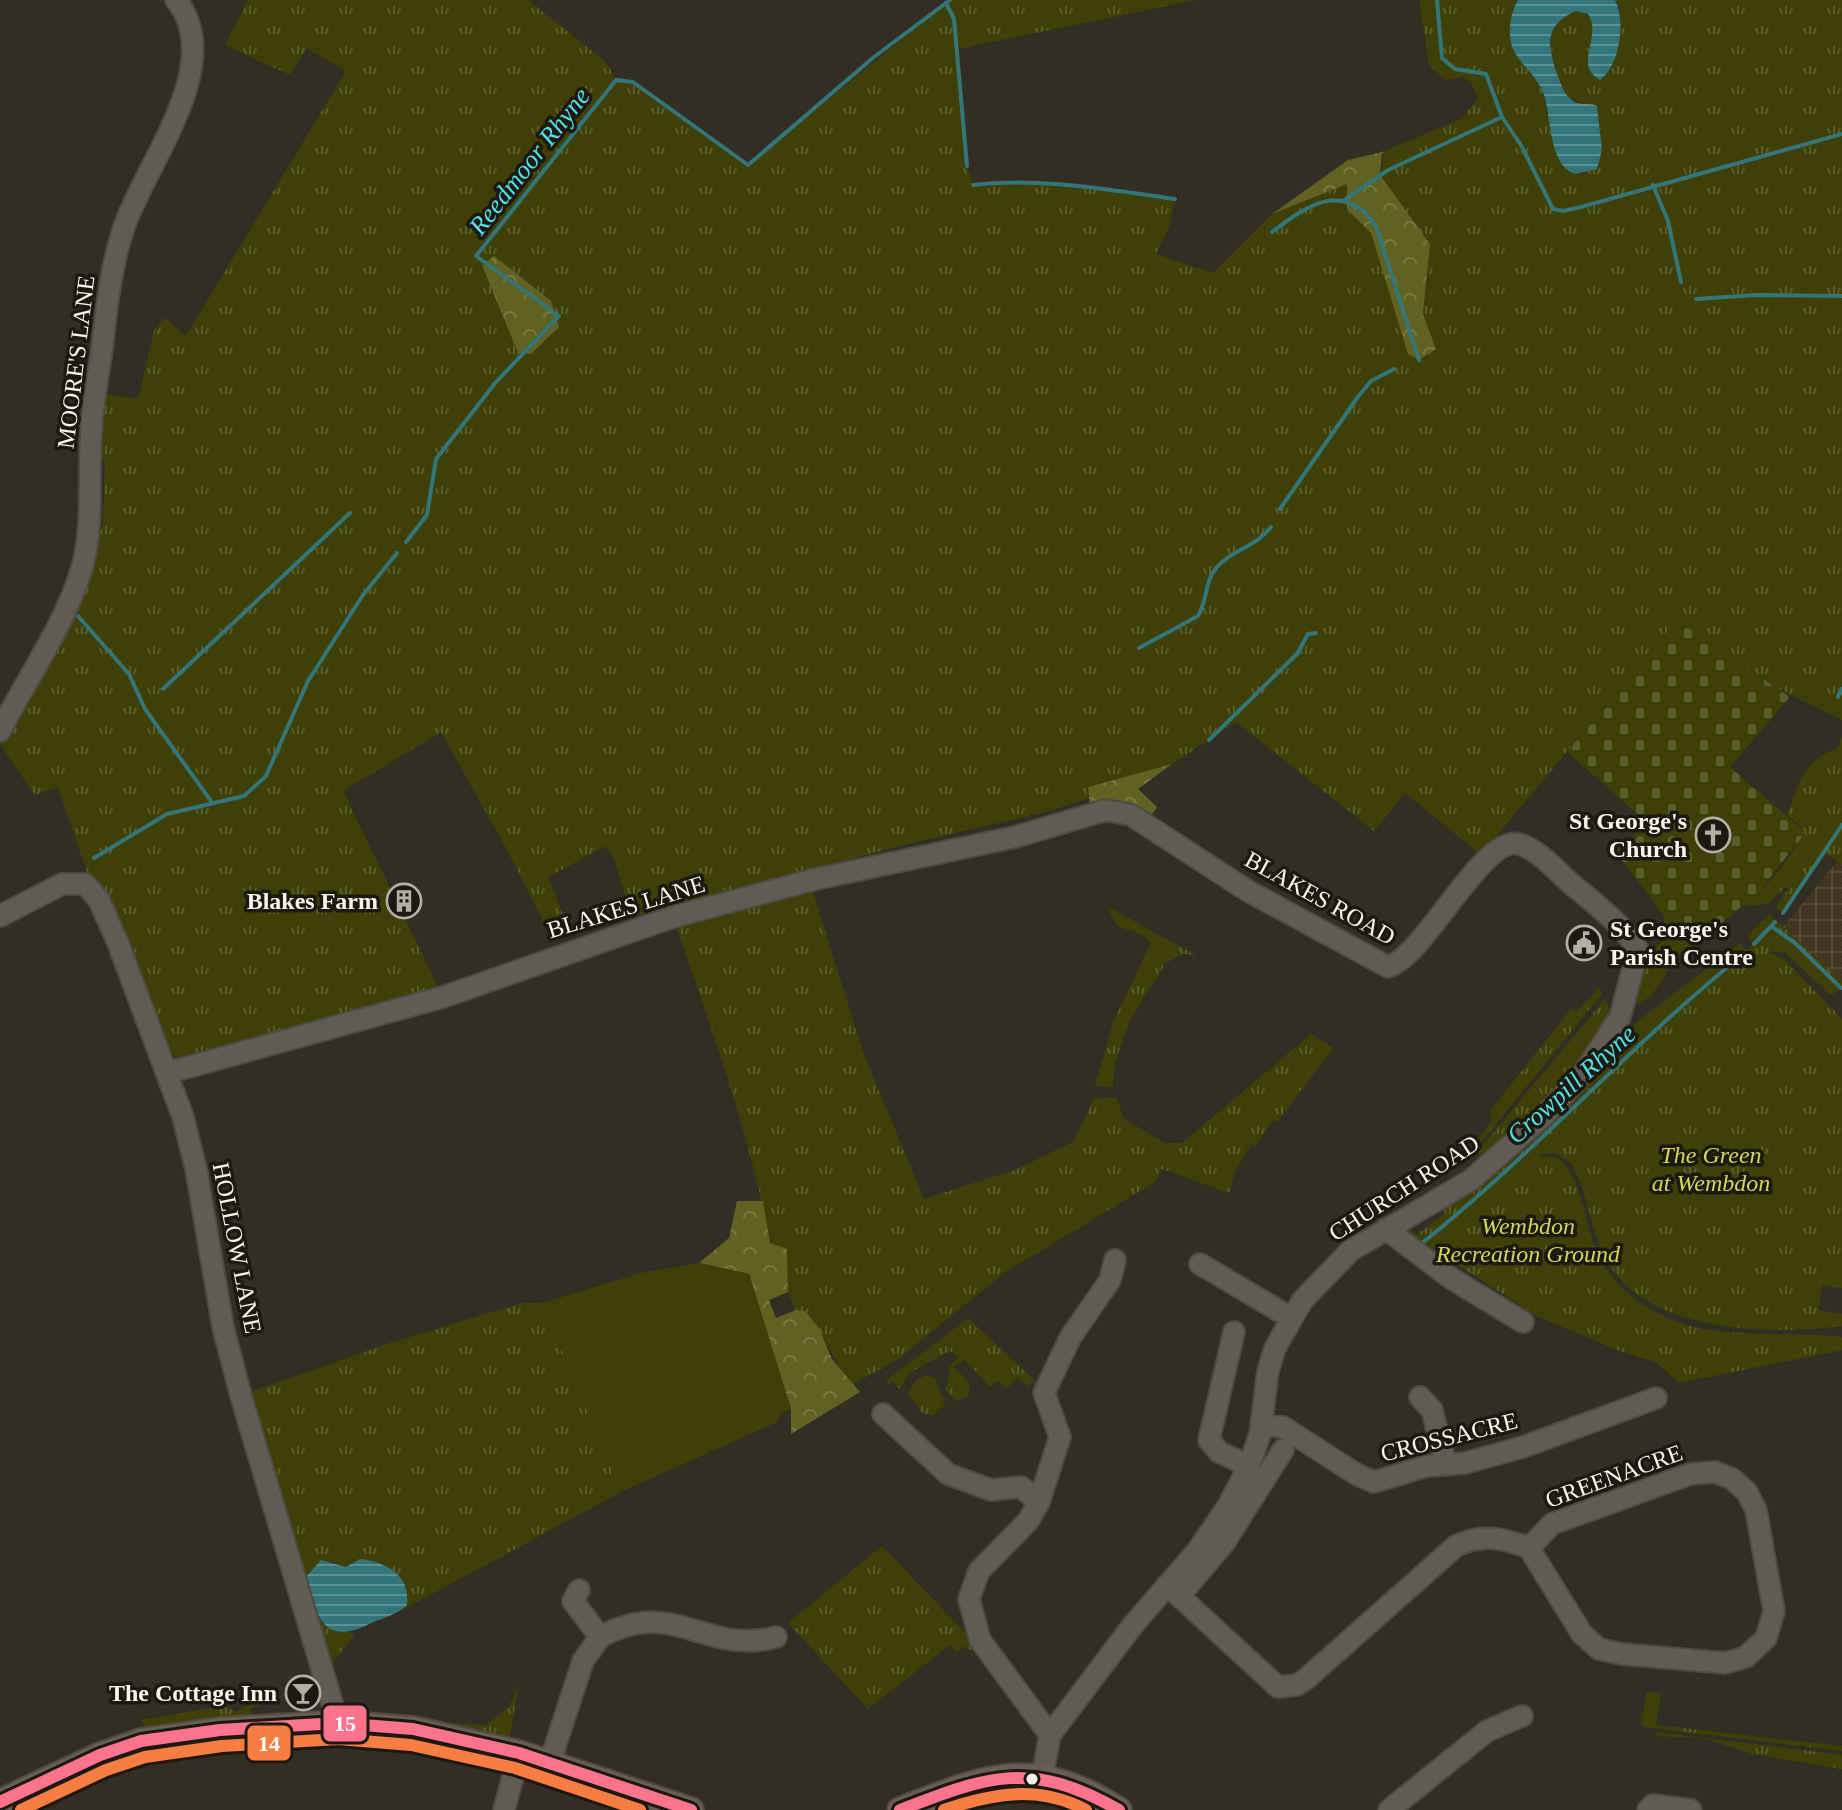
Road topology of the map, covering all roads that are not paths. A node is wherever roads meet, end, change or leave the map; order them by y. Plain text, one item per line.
1 (176, 0) edge
2 (0, 731) edge
3 (1106, 810) joint
4 (1521, 844) joint
5 (0, 916) edge
6 (167, 1073) junction
7 (1386, 1229) junction
8 (1115, 1260) dead end
9 (1200, 1264) dead end
10 (1291, 1318) junction
11 (1523, 1322) dead end
12 (1234, 1332) dead end
13 (1656, 1398) dead end
14 (1434, 1403) dead end
15 (883, 1414) dead end
16 (1261, 1425) junction
17 (1283, 1450) dead end
18 (1446, 1465) junction
19 (1249, 1466) junction
20 (1039, 1502) junction
21 (1529, 1548) junction
22 (579, 1590) dead end
23 (1174, 1590) junction
24 (600, 1637) junction
25 (776, 1637) dead end
26 (1522, 1716) dead end
27 (338, 1723) junction
28 (1050, 1735) junction
29 (519, 1753) junction
30 (550, 1762) junction
31 (1042, 1778) junction
32 (0, 1802) edge
33 (504, 1810) edge
34 (691, 1810) edge
35 (900, 1810) edge
36 (1119, 1810) edge
37 (1389, 1810) edge
38 (1648, 1810) edge
39 (1691, 1810) edge

1 - 2 street, MOORE'S LANE
3 - 4 street, BLAKES ROAD
3 - 6 street, BLAKES LANE
4 - 7 street, CHURCH ROAD
5 - 6 street, HOLLOW LANE
6 - 27 street, HOLLOW LANE
7 - 10 street, CHURCH ROAD
7 - 11 street
8 - 20 street
9 - 10 street
10 - 16 street, CHURCH ROAD
12 - 19 street
13 - 18 street, CROSSACRE
14 - 18 street
15 - 20 street
16 - 18 street, CROSSACRE
16 - 19 street, CHURCH ROAD
17 - 23 street, CHURCH ROAD
19 - 23 street, CHURCH ROAD
20 - 28 street
21 - 21 street, GREENACRE
21 - 23 street
22 - 24 street
23 - 28 street, CHURCH ROAD
24 - 25 street
24 - 30 street
26 - 37 street
27 - 29 main road
27 - 32 main road
28 - 31 street, CHURCH ROAD
29 - 30 main road
29 - 33 street
30 - 34 main road
31 - 35 main road
31 - 36 main road
38 - 39 street

